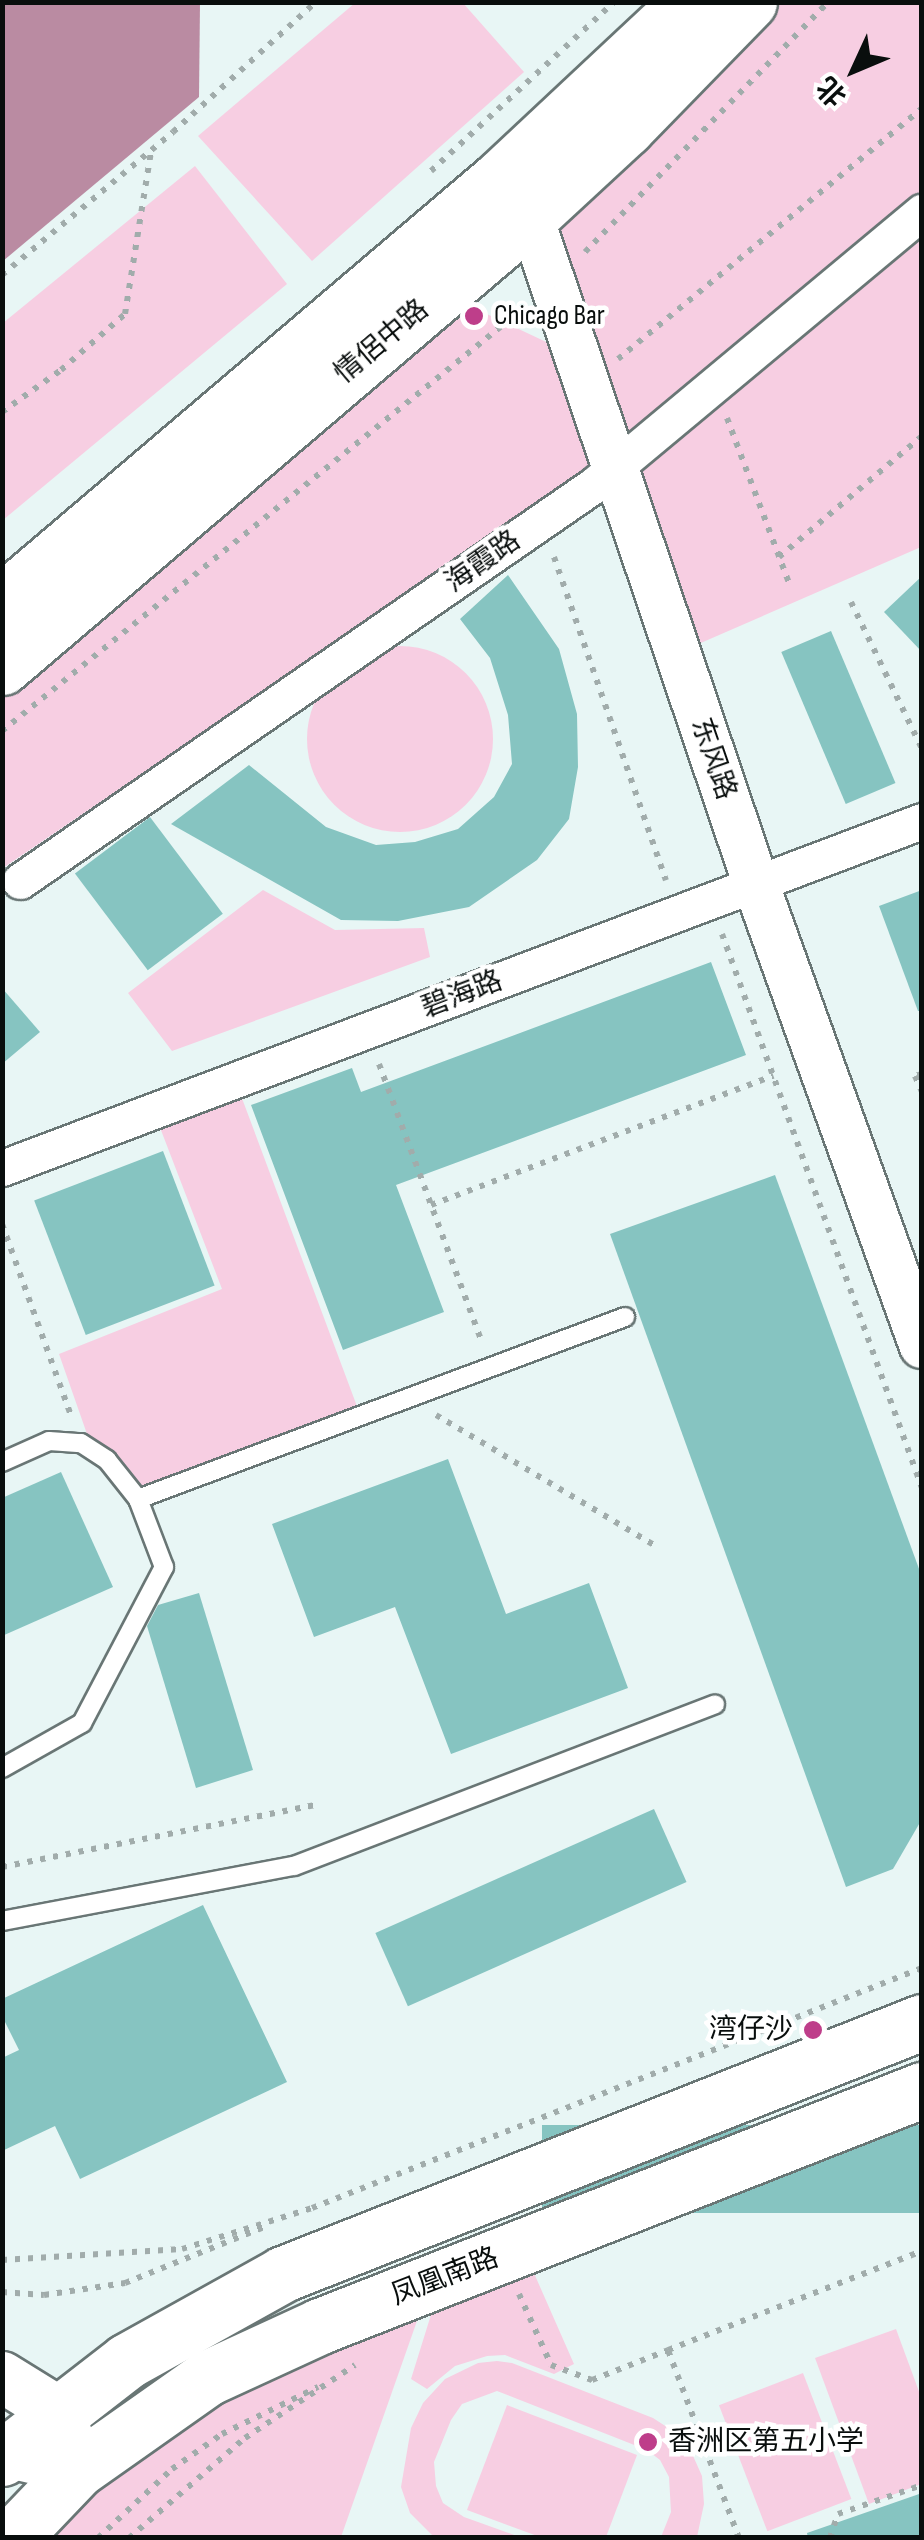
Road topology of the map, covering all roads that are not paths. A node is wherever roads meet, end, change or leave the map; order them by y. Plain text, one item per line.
1 (688, 2) edge
2 (749, 2) edge
3 (515, 198) junction
4 (922, 212) edge
5 (616, 468) junction
6 (2, 602) edge
7 (2, 667) edge
8 (922, 822) edge
9 (20, 881) dead end
10 (756, 885) junction
11 (2, 1168) edge
12 (625, 1317) dead end
13 (922, 1345) edge
14 (2, 1462) edge
15 (138, 1500) junction
16 (716, 1704) dead end
17 (2, 1768) edge
18 (2, 1921) edge
19 (922, 2022) edge
20 (922, 2090) edge
21 (2, 2377) edge
22 (60, 2412) junction
23 (4, 2454) edge
24 (78, 2468) junction
25 (12, 2538) edge

1 - 3 main road, 情侶中路
2 - 3 main road, 情侶中路
3 - 5 street, 东风路
3 - 6 main road, 情侶中路
3 - 7 main road, 情侶中路
4 - 5 street, 海霞路
5 - 9 street, 海霞路
5 - 10 street, 东风路
8 - 10 street, 碧海路
10 - 11 street, 碧海路
10 - 13 street, 东风路
12 - 15 lane
14 - 15 lane
15 - 17 lane
16 - 18 lane
19 - 22 main road
20 - 24 main road, 凤凰南路
21 - 22 main road
22 - 23 main road
22 - 24 main road
23 - 24 main road
24 - 25 main road, 凤凰南路

